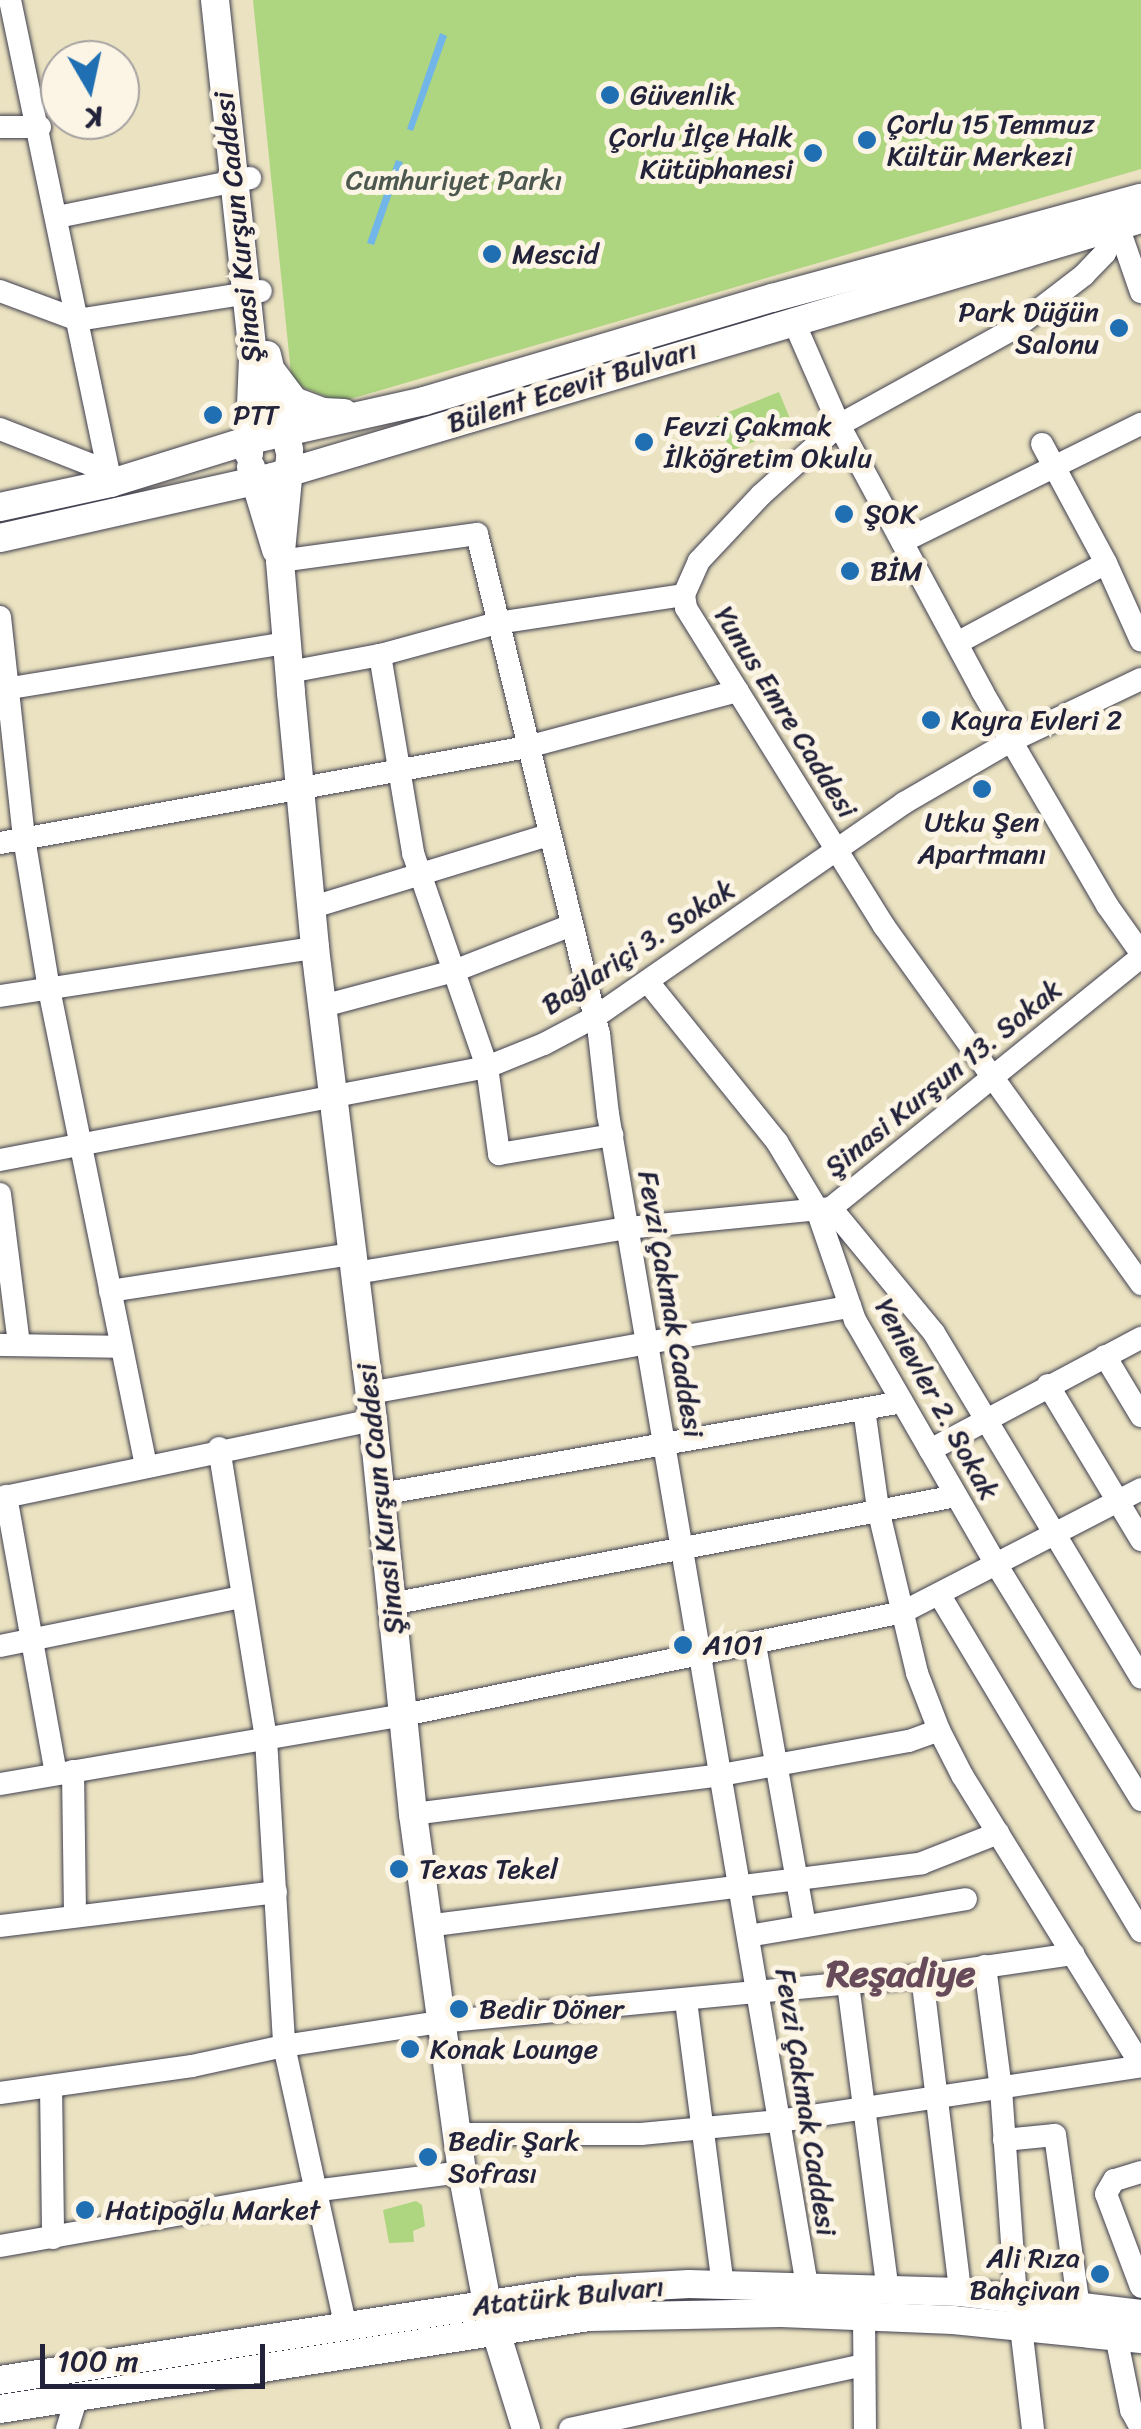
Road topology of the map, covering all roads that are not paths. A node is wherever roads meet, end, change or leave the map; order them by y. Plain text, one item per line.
1 (10, 0) edge
2 (215, 0) edge
3 (232, 0) edge
4 (0, 126) edge
5 (40, 127) joint
6 (42, 140) edge
7 (242, 180) junction
8 (1141, 198) edge
9 (57, 217) junction
10 (1124, 217) edge
11 (0, 291) edge
12 (1141, 292) edge
13 (253, 293) junction
14 (78, 320) junction
15 (793, 320) junction
16 (260, 358) junction
17 (380, 412) junction
18 (1141, 424) edge
19 (839, 425) junction
20 (0, 429) edge
21 (1042, 444) dead end
22 (344, 455) junction
23 (203, 457) junction
24 (270, 457) junction
25 (1055, 467) junction
26 (110, 483) junction
27 (186, 494) junction
28 (0, 507) edge
29 (0, 538) edge
30 (902, 542) junction
31 (278, 543) junction
32 (1106, 563) junction
33 (684, 595) junction
34 (0, 617) edge
35 (497, 624) junction
36 (1141, 641) edge
37 (957, 643) junction
38 (380, 655) junction
39 (288, 658) junction
40 (1141, 679) edge
41 (10, 688) junction
42 (738, 691) junction
43 (1011, 741) junction
44 (527, 747) junction
45 (399, 771) junction
46 (300, 786) junction
47 (549, 835) junction
48 (24, 838) junction
49 (0, 843) edge
50 (835, 847) junction
51 (420, 875) junction
52 (312, 908) junction
53 (572, 925) junction
54 (315, 948) junction
55 (1141, 955) edge
56 (454, 971) junction
57 (648, 982) junction
58 (49, 989) junction
59 (0, 996) edge
60 (323, 1006) junction
61 (596, 1017) junction
62 (487, 1067) junction
63 (991, 1075) junction
64 (335, 1100) junction
65 (612, 1135) junction
66 (79, 1142) junction
67 (0, 1160) edge
68 (0, 1194) edge
69 (824, 1208) junction
70 (627, 1228) junction
71 (354, 1263) junction
72 (5, 1271) edge
73 (1141, 1284) edge
74 (110, 1291) junction
75 (850, 1307) junction
76 (1141, 1338) edge
77 (10, 1345) edge
78 (648, 1346) junction
79 (121, 1347) junction
80 (1105, 1356) junction
81 (1048, 1385) junction
82 (902, 1402) junction
83 (372, 1406) junction
84 (864, 1409) junction
85 (1141, 1416) edge
86 (986, 1419) junction
87 (665, 1446) junction
88 (218, 1448) junction
89 (930, 1450) junction
90 (146, 1466) junction
91 (1141, 1490) edge
92 (382, 1494) junction
93 (956, 1496) junction
94 (3, 1497) edge
95 (1117, 1502) junction
96 (878, 1510) junction
97 (1057, 1533) junction
98 (1141, 1540) edge
99 (682, 1550) junction
100 (996, 1564) junction
101 (939, 1594) junction
102 (240, 1598) junction
103 (391, 1604) junction
104 (903, 1612) junction
105 (32, 1640) junction
106 (756, 1645) junction
107 (0, 1646) edge
108 (701, 1657) junction
109 (1141, 1678) edge
110 (404, 1715) junction
111 (939, 1730) junction
112 (266, 1740) junction
113 (776, 1766) junction
114 (64, 1772) junction
115 (721, 1775) junction
116 (0, 1784) edge
117 (1141, 1800) edge
118 (413, 1814) junction
119 (998, 1833) junction
120 (796, 1877) junction
121 (740, 1884) junction
122 (276, 1892) junction
123 (966, 1898) dead end
124 (76, 1916) junction
125 (0, 1926) edge
126 (426, 1926) junction
127 (805, 1926) junction
128 (1141, 1931) edge
129 (748, 1936) junction
130 (1072, 1954) junction
131 (985, 1966) junction
132 (922, 1976) junction
133 (848, 1984) junction
134 (758, 1992) junction
135 (686, 2001) junction
136 (439, 2022) junction
137 (284, 2046) junction
138 (1141, 2066) edge
139 (51, 2086) junction
140 (1001, 2090) junction
141 (0, 2092) edge
142 (938, 2098) junction
143 (866, 2108) junction
144 (779, 2121) junction
145 (704, 2128) junction
146 (458, 2134) junction
147 (1004, 2140) junction
148 (462, 2172) junction
149 (1141, 2172) edge
150 (313, 2191) junction
151 (53, 2238) junction
152 (0, 2246) edge
153 (723, 2285) junction
154 (807, 2286) junction
155 (1141, 2287) edge
156 (888, 2290) junction
157 (960, 2292) junction
158 (1079, 2308) junction
159 (1018, 2313) junction
160 (1141, 2314) edge
161 (492, 2315) junction
162 (864, 2316) junction
163 (346, 2324) junction
164 (1129, 2338) edge
165 (862, 2365) junction
166 (0, 2380) edge
167 (77, 2396) junction
168 (0, 2409) edge
169 (1141, 2428) edge
170 (67, 2429) edge
171 (526, 2429) edge
172 (570, 2429) edge
173 (865, 2429) edge
174 (1033, 2429) edge

1 - 5 street
2 - 7 main road, Şinasi Kurşun Caddesi
3 - 7 main road, Şinasi Kurşun Caddesi
4 - 5 street
6 - 9 street
7 - 9 street
7 - 13 main road, Şinasi Kurşun Caddesi
8 - 10 main road, Bülent Ecevit Bulvarı
9 - 14 street
10 - 12 street
10 - 15 main road, Bülent Ecevit Bulvarı
10 - 17 main road, Bülent Ecevit Bulvarı
10 - 19 street, Yunus Emre Caddesi
11 - 14 street
13 - 14 street
13 - 16 main road, Şinasi Kurşun Caddesi
14 - 26 street
15 - 19 street
15 - 22 main road, Bülent Ecevit Bulvarı
16 - 17 main road
16 - 23 main road
16 - 24 main road, Şinasi Kurşun Caddesi
17 - 24 main road, Bülent Ecevit Bulvarı
18 - 25 street
19 - 30 street
19 - 33 street, Yunus Emre Caddesi
20 - 26 street
21 - 25 street
22 - 24 main road, Bülent Ecevit Bulvarı
22 - 31 main road
23 - 24 main road, Bülent Ecevit Bulvarı
23 - 26 main road, Bülent Ecevit Bulvarı
24 - 27 main road, Bülent Ecevit Bulvarı
24 - 31 main road, Şinasi Kurşun Caddesi
25 - 30 street
25 - 32 street
26 - 28 main road, Bülent Ecevit Bulvarı
27 - 29 main road, Bülent Ecevit Bulvarı
27 - 31 main road
30 - 37 street
31 - 35 street, Fevzi Çakmak Caddesi
31 - 39 main road, Şinasi Kurşun Caddesi
32 - 36 street
32 - 37 street
33 - 35 street
33 - 42 street, Yunus Emre Caddesi
34 - 41 street
35 - 38 street
35 - 44 street, Fevzi Çakmak Caddesi
37 - 43 street
38 - 39 street
38 - 45 street
39 - 41 street
39 - 46 main road, Şinasi Kurşun Caddesi
40 - 43 street, Bağlariçi 3. Sokak
41 - 48 street
42 - 44 street
42 - 50 street, Yunus Emre Caddesi
43 - 50 street, Bağlariçi 3. Sokak
43 - 55 street
44 - 45 street
44 - 47 street, Fevzi Çakmak Caddesi
45 - 46 street
45 - 51 street
46 - 48 street
46 - 52 main road, Şinasi Kurşun Caddesi
47 - 51 street
47 - 53 street, Fevzi Çakmak Caddesi
48 - 49 street
48 - 58 street
50 - 57 street, Bağlariçi 3. Sokak
50 - 63 street, Yunus Emre Caddesi
51 - 52 street
51 - 56 street
52 - 54 main road, Şinasi Kurşun Caddesi
53 - 56 street
53 - 61 street, Fevzi Çakmak Caddesi
54 - 58 street
54 - 60 main road, Şinasi Kurşun Caddesi
55 - 63 street, Şinasi Kurşun 13. Sokak
56 - 60 street
56 - 62 street
57 - 61 street, Bağlariçi 3. Sokak
57 - 69 street, Yenievler 2. Sokak
58 - 59 street
58 - 66 street
60 - 64 main road, Şinasi Kurşun Caddesi
61 - 62 street, Bağlariçi 3. Sokak
61 - 65 street, Fevzi Çakmak Caddesi
62 - 64 street, Bağlariçi 3. Sokak
62 - 65 street
63 - 69 street, Şinasi Kurşun 13. Sokak
63 - 73 street, Yunus Emre Caddesi
64 - 66 street, Bağlariçi 3. Sokak
64 - 71 main road, Şinasi Kurşun Caddesi
65 - 70 street, Fevzi Çakmak Caddesi
66 - 67 street, Bağlariçi 3. Sokak
66 - 74 street
68 - 72 street
69 - 70 street, Şinasi Kurşun 13. Sokak
69 - 75 street, Yenievler 2. Sokak
69 - 86 street
70 - 71 street, Şinasi Kurşun 13. Sokak
70 - 78 street, Fevzi Çakmak Caddesi
71 - 74 street, Şinasi Kurşun 13. Sokak
71 - 83 main road, Şinasi Kurşun Caddesi
72 - 77 street
74 - 79 street
75 - 78 street
75 - 82 street, Yenievler 2. Sokak
76 - 80 street
77 - 79 street
78 - 83 street
78 - 87 street, Fevzi Çakmak Caddesi
79 - 90 street
80 - 81 street
80 - 85 street
81 - 86 street
81 - 95 street
82 - 84 street
82 - 89 street, Yenievler 2. Sokak
83 - 88 street
83 - 92 main road, Şinasi Kurşun Caddesi
84 - 87 street
84 - 96 street
86 - 89 street
86 - 97 street
87 - 92 street
87 - 99 street, Fevzi Çakmak Caddesi
88 - 90 street
88 - 102 street
89 - 93 street, Yenievler 2. Sokak
90 - 94 street
91 - 95 street
92 - 103 main road, Şinasi Kurşun Caddesi
93 - 96 street
93 - 100 street, Yenievler 2. Sokak
94 - 105 street
95 - 97 street
95 - 98 street
96 - 99 street
96 - 104 street
97 - 100 street
97 - 109 street
99 - 103 street
99 - 108 street, Fevzi Çakmak Caddesi
100 - 101 street
100 - 117 street, Yenievler 2. Sokak
101 - 104 street
101 - 128 street
102 - 105 street
102 - 112 street
103 - 110 main road, Şinasi Kurşun Caddesi
104 - 106 street
104 - 111 street
105 - 107 street
105 - 114 street
106 - 108 street
106 - 113 street
108 - 110 street
108 - 115 street, Fevzi Çakmak Caddesi
110 - 112 street
110 - 118 main road, Şinasi Kurşun Caddesi
111 - 113 street
111 - 119 street
112 - 114 street
112 - 122 street
113 - 115 street
113 - 120 street
114 - 116 street
114 - 124 street
115 - 118 street
115 - 121 street, Fevzi Çakmak Caddesi
118 - 126 main road, Şinasi Kurşun Caddesi
119 - 120 street
119 - 130 street
120 - 121 street
120 - 127 street
121 - 126 street
121 - 129 street, Fevzi Çakmak Caddesi
122 - 124 street
122 - 137 street
123 - 127 street
124 - 125 street
126 - 136 main road, Şinasi Kurşun Caddesi
127 - 129 street
129 - 134 street, Fevzi Çakmak Caddesi
130 - 131 street
130 - 138 street
131 - 132 street
131 - 140 street
132 - 133 street
132 - 142 street
133 - 134 street
133 - 143 street
134 - 135 street
134 - 144 street, Fevzi Çakmak Caddesi
135 - 136 street
135 - 145 street
136 - 137 street
136 - 146 main road, Şinasi Kurşun Caddesi
137 - 139 street
137 - 150 street
138 - 140 street
139 - 141 street
139 - 151 street
140 - 142 street
140 - 147 street
142 - 143 street
142 - 157 street
143 - 144 street
143 - 156 street
144 - 145 street
144 - 154 street, Fevzi Çakmak Caddesi
145 - 146 street
145 - 153 street
146 - 148 main road, Şinasi Kurşun Caddesi
147 - 158 street
147 - 159 street
148 - 150 street
148 - 161 main road, Şinasi Kurşun Caddesi
149 - 155 street
150 - 151 street
150 - 163 street
151 - 152 street
153 - 154 main road, Atatürk Bulvarı
153 - 161 main road, Atatürk Bulvarı
154 - 156 main road, Atatürk Bulvarı
156 - 157 main road, Atatürk Bulvarı
157 - 159 main road, Atatürk Bulvarı
158 - 159 main road, Atatürk Bulvarı
158 - 160 main road, Atatürk Bulvarı
159 - 162 main road, Atatürk Bulvarı
159 - 164 main road, Atatürk Bulvarı
159 - 174 street
161 - 162 main road, Atatürk Bulvarı
161 - 163 main road, Atatürk Bulvarı
161 - 167 main road, Atatürk Bulvarı
161 - 171 main road, Şinasi Kurşun Caddesi
162 - 165 street
163 - 166 main road, Atatürk Bulvarı
164 - 169 street
165 - 172 street
165 - 173 street
167 - 168 main road, Atatürk Bulvarı
167 - 170 street

